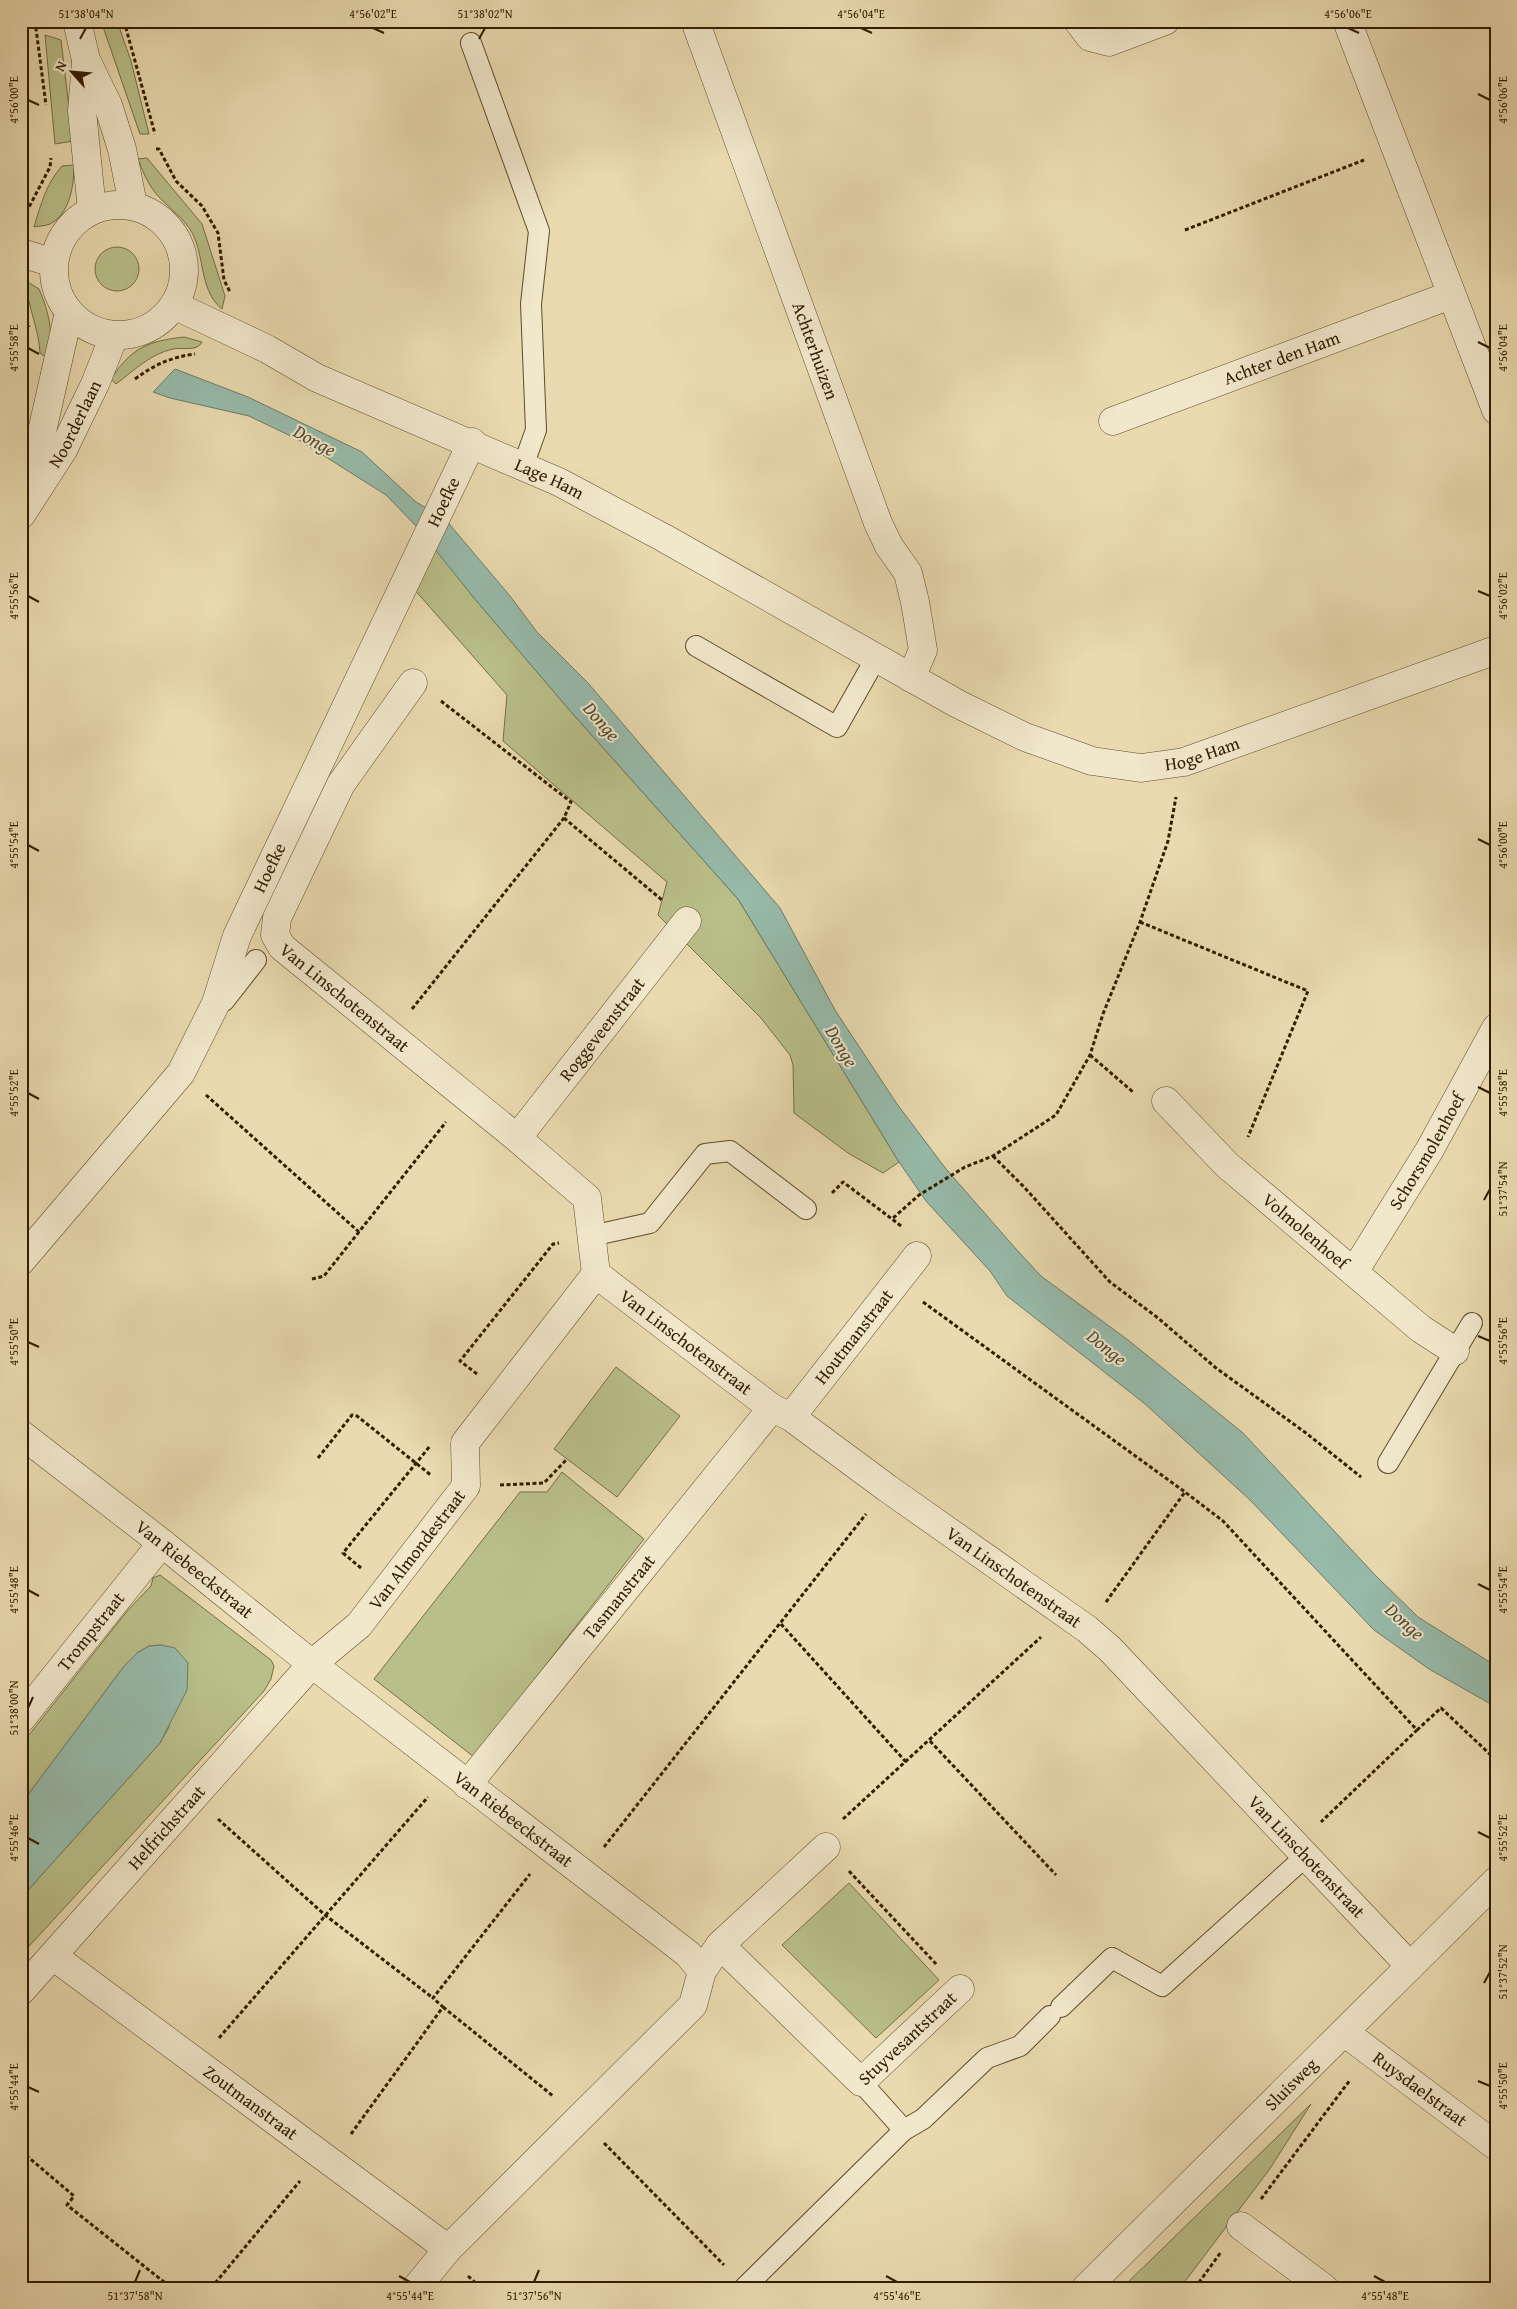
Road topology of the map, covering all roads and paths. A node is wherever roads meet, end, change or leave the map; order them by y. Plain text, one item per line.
1 (35, 21) edge
2 (77, 21) edge
3 (124, 21) edge
4 (695, 21) edge
5 (1078, 21) edge
6 (1165, 21) edge
7 (1347, 21) edge
8 (471, 43) dead end
9 (86, 60) junction
10 (47, 111) dead end
11 (1395, 148) junction
12 (50, 149) dead end
13 (159, 149) dead end
14 (133, 205) junction
15 (92, 210) junction
16 (1186, 230) dead end
17 (22, 253) edge
18 (54, 263) junction
19 (1451, 295) junction
20 (174, 305) junction
21 (69, 312) junction
22 (114, 336) junction
23 (203, 353) dead end
24 (133, 381) dead end
25 (1496, 410) edge
26 (1113, 421) dead end
27 (472, 442) junction
28 (523, 466) junction
29 (24, 510) edge
30 (696, 646) dead end
31 (1496, 650) edge
32 (876, 658) junction
33 (911, 678) junction
34 (413, 683) joint
35 (1184, 762) junction
36 (564, 818) junction
37 (687, 921) joint
38 (1140, 922) junction
39 (256, 960) dead end
40 (216, 1003) junction
41 (390, 1036) junction
42 (1492, 1044) edge
43 (1090, 1055) junction
44 (181, 1073) junction
45 (466, 1096) junction
46 (1166, 1101) joint
47 (518, 1138) junction
48 (993, 1156) junction
49 (1234, 1170) junction
50 (919, 1195) dead end
51 (806, 1209) joint
52 (892, 1219) dead end
53 (359, 1232) junction
54 (591, 1236) junction
55 (917, 1256) dead end
56 (21, 1261) edge
57 (1354, 1272) junction
58 (596, 1274) junction
59 (312, 1279) dead end
60 (896, 1282) junction
61 (1472, 1323) dead end
62 (1455, 1351) junction
63 (781, 1412) junction
64 (21, 1434) edge
65 (1388, 1463) joint
66 (887, 1488) junction
67 (1185, 1492) junction
68 (162, 1543) junction
69 (1059, 1610) junction
70 (781, 1624) junction
71 (1087, 1629) junction
72 (312, 1664) junction
73 (21, 1719) edge
74 (1417, 1730) junction
75 (930, 1741) junction
76 (1496, 1760) edge
77 (906, 1762) junction
78 (459, 1778) junction
79 (194, 1798) junction
80 (826, 1847) junction
81 (550, 1848) junction
82 (1301, 1851) junction
83 (583, 1873) junction
84 (1056, 1875) dead end
85 (1496, 1881) edge
86 (325, 1915) junction
87 (720, 1946) junction
88 (53, 1956) junction
89 (1410, 1966) junction
90 (702, 1971) junction
91 (960, 1989) joint
92 (21, 1991) edge
93 (433, 1998) junction
94 (1344, 2032) junction
95 (1370, 2052) junction
96 (197, 2063) junction
97 (861, 2082) junction
98 (904, 2130) junction
99 (1496, 2146) edge
100 (21, 2151) edge
101 (330, 2162) junction
102 (1241, 2226) junction
103 (448, 2249) junction
104 (164, 2282) junction
105 (159, 2288) edge
106 (171, 2288) edge
107 (211, 2288) edge
108 (416, 2288) edge
109 (744, 2288) edge
110 (1086, 2288) edge
111 (1195, 2288) edge
112 (1324, 2288) edge

1 - 10 path
2 - 9 street
3 - 13 path
4 - 33 street, Achterhuizen
5 - 6 street
7 - 11 street
8 - 28 lane
9 - 14 street
9 - 15 street
11 - 16 path
11 - 19 street
12 - 17 path
14 - 15 street
14 - 20 street
15 - 18 street
17 - 18 street
18 - 21 street
19 - 25 street
19 - 26 street, Achter den Ham
20 - 22 street
20 - 27 street, Lage Ham
21 - 22 street
21 - 29 street, Noorderlaan
22 - 29 street, Noorderlaan
23 - 24 path
27 - 28 street, Lage Ham
27 - 40 street, Hoefke
28 - 32 street, Lage Ham
30 - 32 lane
31 - 35 street, Hoge Ham
32 - 33 street, Lage Ham
33 - 35 street, Hoge Ham
34 - 36 path
34 - 41 street, Van Linschotenstraat
35 - 38 path
36 - 37 path
36 - 41 path
37 - 47 street, Roggeveenstraat
38 - 43 path
38 - 49 path
39 - 40 lane
40 - 44 street, Hoefke
41 - 45 street, Van Linschotenstraat
42 - 57 street, Schorsmolenhoef
43 - 46 path
43 - 48 path
44 - 53 path
44 - 56 street, Hoefke
45 - 47 street, Van Linschotenstraat
45 - 53 path
46 - 49 street, Volmolenhoef
47 - 54 street, Van Linschotenstraat
48 - 50 path
48 - 65 path
49 - 57 street, Volmolenhoef
51 - 52 path
51 - 54 lane
53 - 59 path
54 - 58 street, Van Linschotenstraat
55 - 60 street, Houtmanstraat
57 - 62 street, Volmolenhoef
58 - 63 street, Van Linschotenstraat
58 - 72 street, Van Almondestraat
60 - 63 street, Houtmanstraat
60 - 67 path
61 - 62 lane
62 - 65 lane
63 - 66 street, Van Linschotenstraat
63 - 78 street, Tasmanstraat
64 - 68 street, Van Riebeeckstraat
66 - 69 street, Van Linschotenstraat
66 - 70 path
67 - 71 path
67 - 74 path
68 - 72 street, Van Riebeeckstraat
68 - 73 street, Trompstraat
69 - 71 street, Van Linschotenstraat
69 - 75 path
70 - 77 path
70 - 83 path
71 - 82 street, Van Linschotenstraat
72 - 78 street, Van Riebeeckstraat
72 - 79 street, Helfrichstraat
74 - 76 path
74 - 82 path
75 - 77 path
75 - 84 path
77 - 80 path
78 - 81 street, Van Riebeeckstraat
78 - 86 path
79 - 86 path
79 - 88 street, Helfrichstraat
80 - 87 street
80 - 91 path, Stuyvesantstraat
81 - 83 street, Van Riebeeckstraat
81 - 93 path
82 - 89 street, Van Linschotenstraat
82 - 98 lane
83 - 90 street, Van Riebeeckstraat
85 - 89 street, Sluisweg
86 - 93 path
86 - 96 path
87 - 90 street
87 - 97 street, Stuyvesantstraat
88 - 92 street, Helfrichstraat
88 - 96 street, Zoutmanstraat
89 - 94 street, Sluisweg
90 - 103 street
91 - 97 street, Stuyvesantstraat
93 - 101 path
94 - 95 street, Ruysdaelstraat
94 - 110 street, Sluisweg
95 - 99 street, Ruysdaelstraat
95 - 102 path
96 - 101 street, Zoutmanstraat
97 - 98 lane
98 - 109 lane
100 - 104 path
101 - 103 street, Zoutmanstraat
101 - 107 path
102 - 111 path
102 - 112 street
103 - 108 street
104 - 105 path
104 - 106 path

